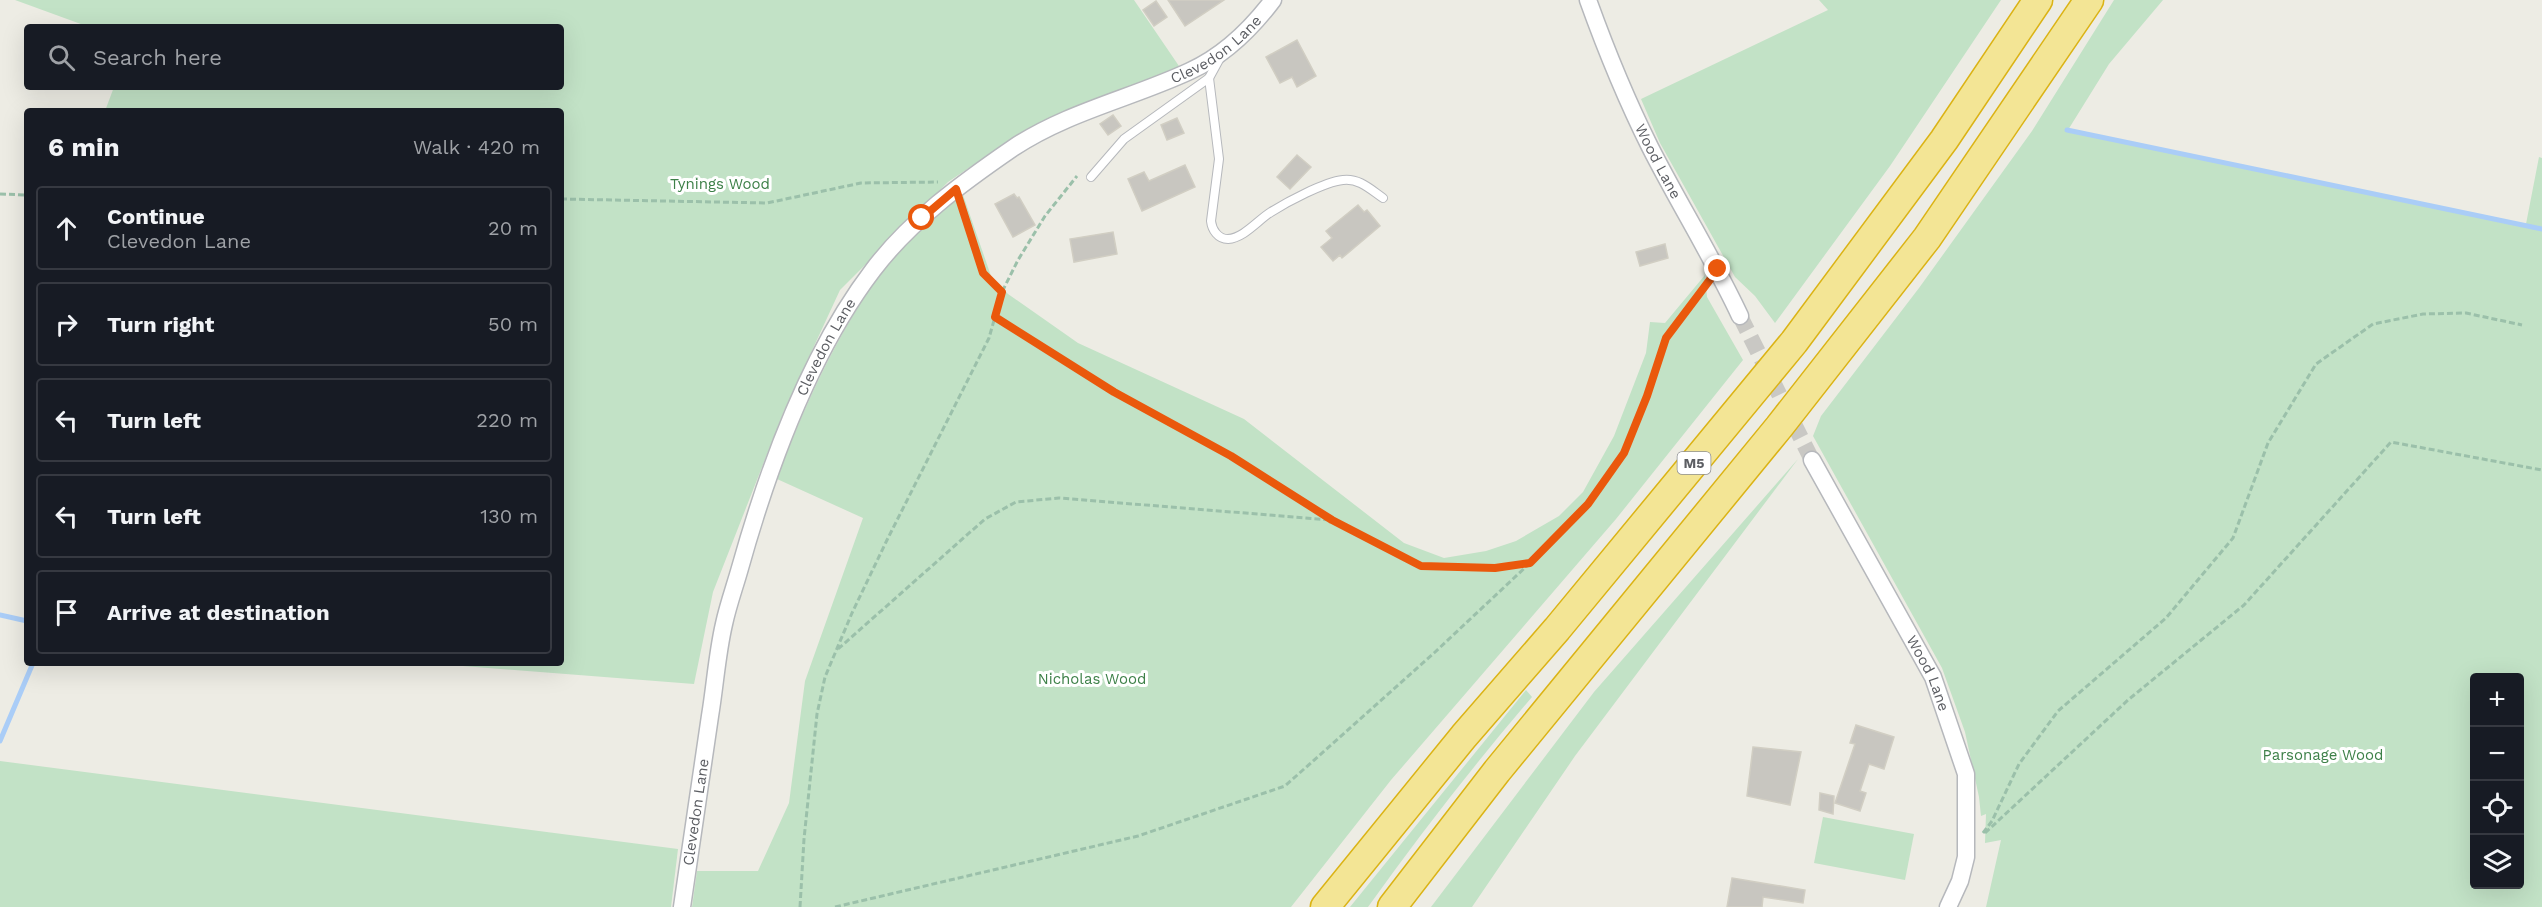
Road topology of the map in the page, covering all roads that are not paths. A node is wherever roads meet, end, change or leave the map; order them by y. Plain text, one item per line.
1 (1273, 0) edge
2 (1588, 0) edge
3 (2038, 0) edge
4 (2089, 0) edge
5 (1225, 50) junction
6 (1209, 78) junction
7 (1091, 177) dead end
8 (1383, 198) dead end
9 (1740, 316) tunnel mouth
10 (1812, 460) tunnel mouth
11 (681, 907) edge
12 (1325, 907) edge
13 (1392, 907) edge
14 (1948, 907) edge

1 - 5 street, Clevedon Lane
2 - 9 street, Wood Lane
3 - 12 highway, M5
4 - 13 highway, M5
5 - 6 lane
5 - 11 street, Clevedon Lane
6 - 7 lane
6 - 8 lane
10 - 14 street, Wood Lane

